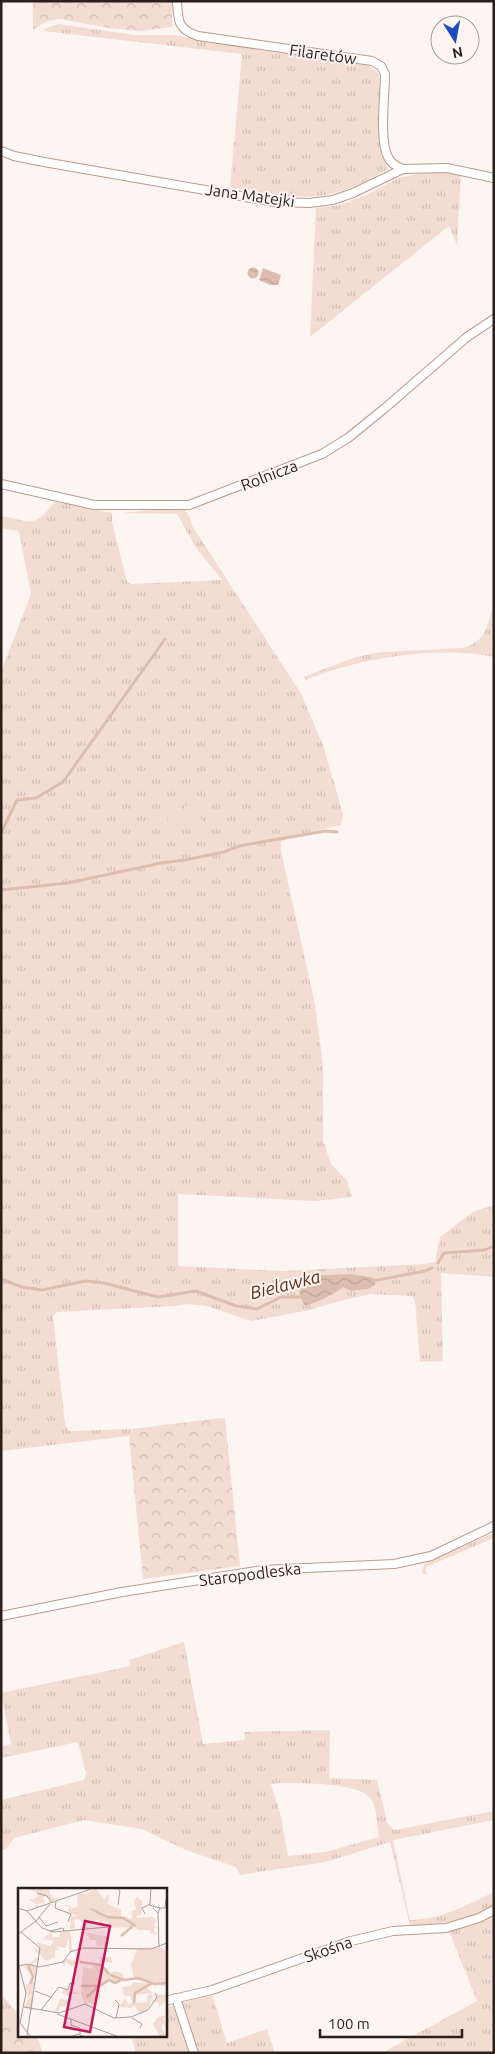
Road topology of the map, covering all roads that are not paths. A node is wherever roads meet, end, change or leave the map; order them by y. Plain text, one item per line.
1 (177, 1) edge
2 (1, 151) edge
3 (403, 169) junction
4 (494, 178) edge
5 (494, 318) edge
6 (1, 484) edge
7 (494, 1526) edge
8 (1, 1616) edge
9 (494, 1910) edge
10 (176, 1998) junction
11 (166, 2001) edge
12 (194, 2053) edge

1 - 3 street, Filaretów
2 - 3 street, Jana Matejki
3 - 4 street, Jana Matejki
5 - 6 street, Rolnicza
7 - 8 street, Staropodleska
9 - 10 street, Skośna
10 - 11 street, Skośna
10 - 12 street

